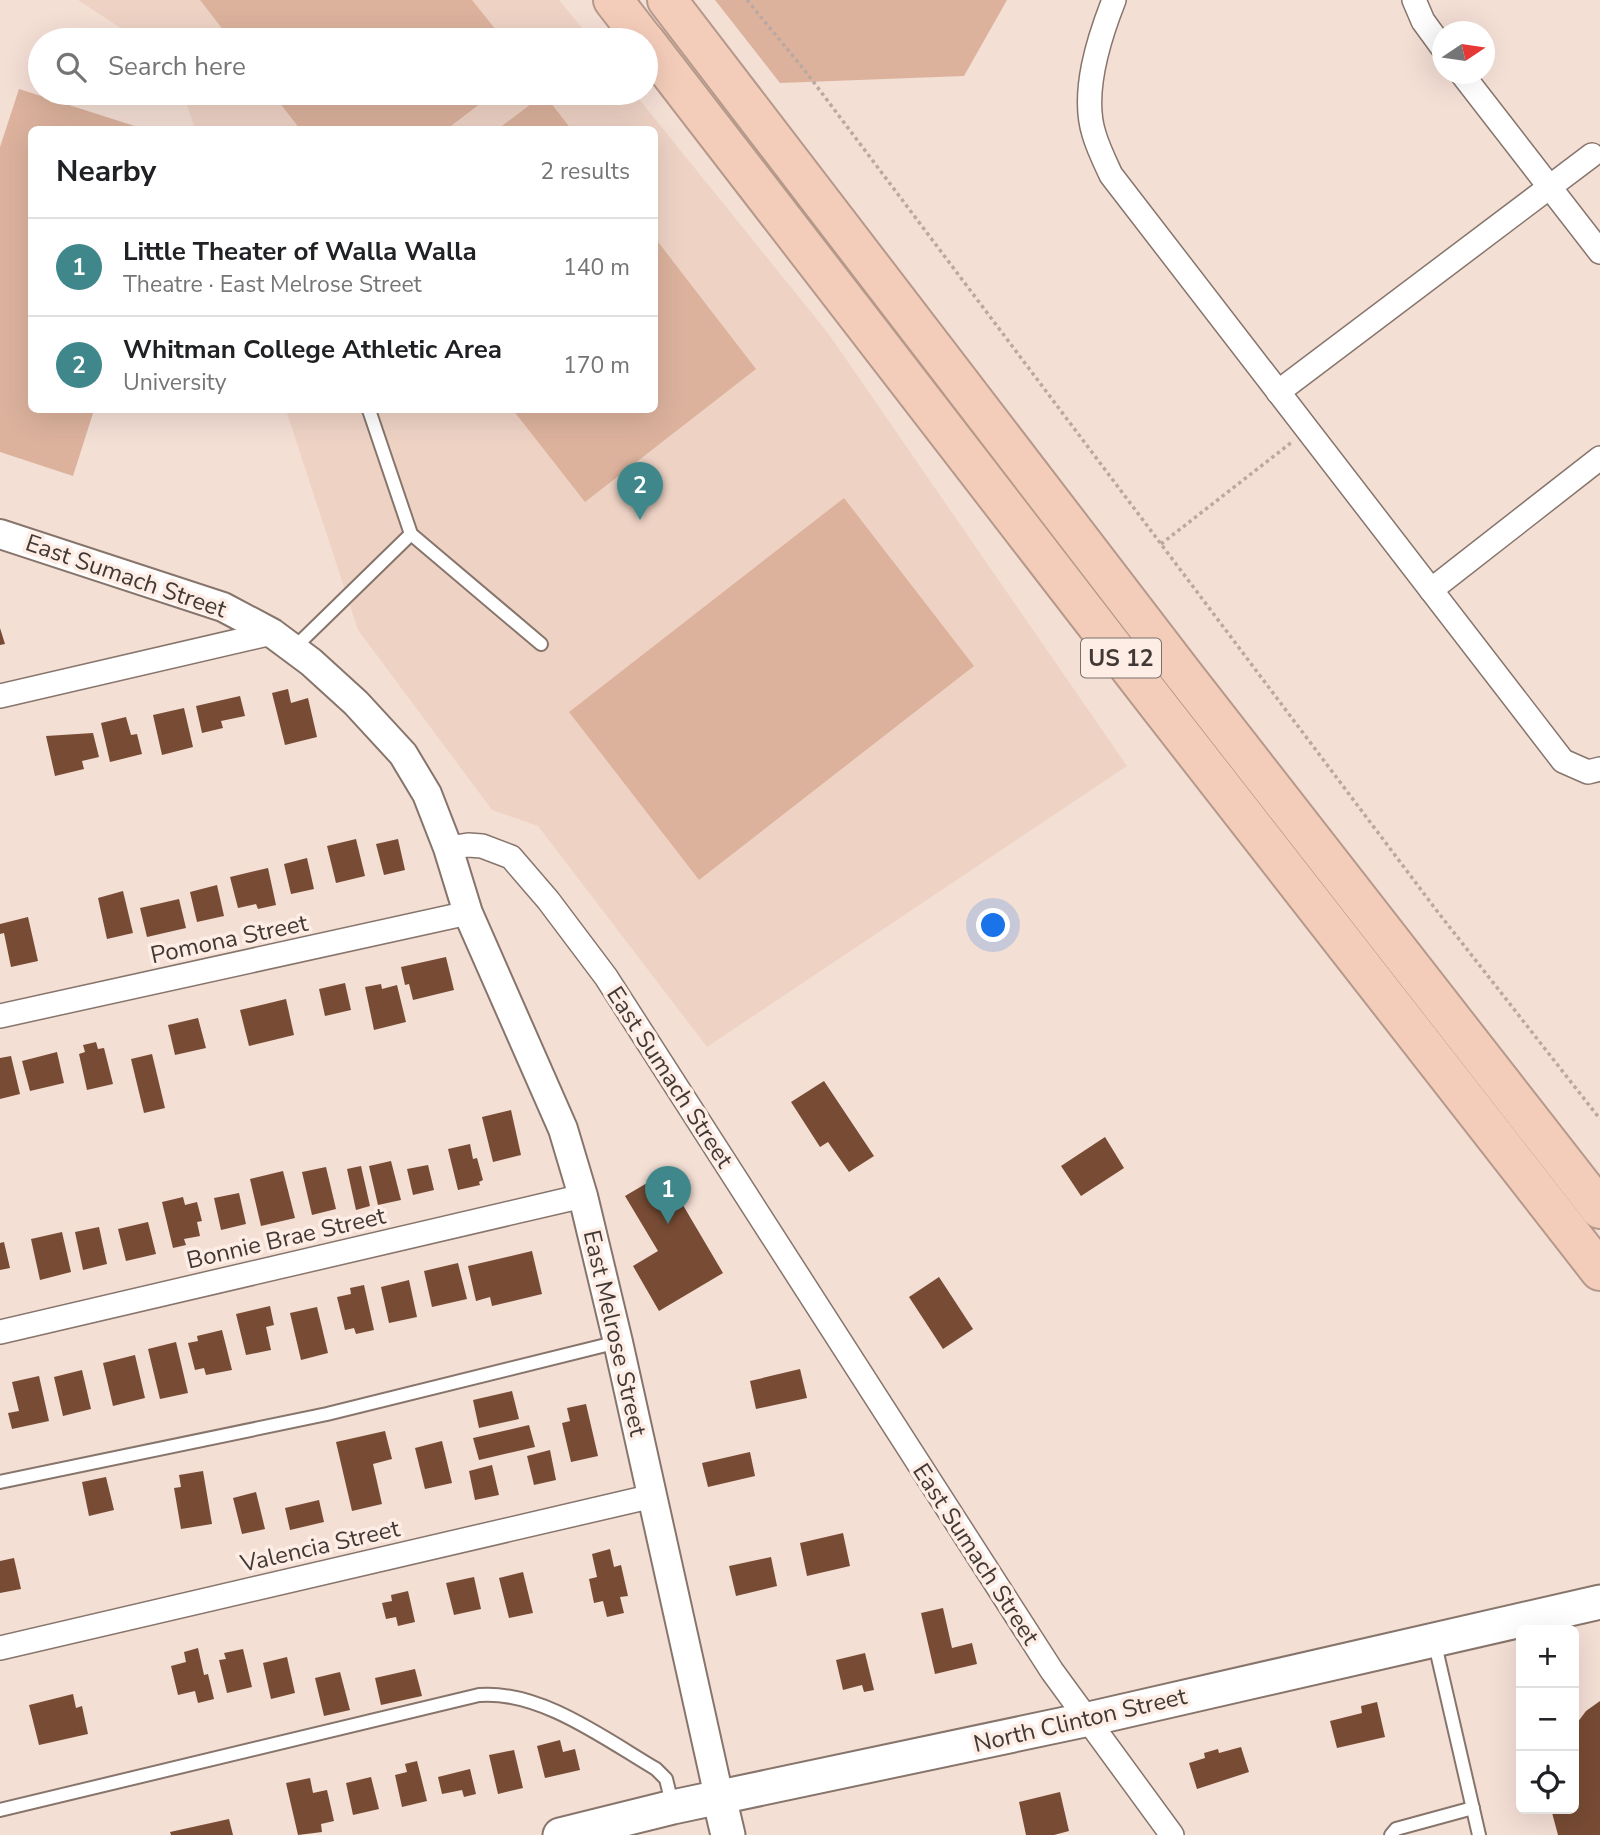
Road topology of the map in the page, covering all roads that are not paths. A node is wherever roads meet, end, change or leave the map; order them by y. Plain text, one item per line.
1 (613, 0) edge
2 (667, 0) edge
3 (1114, 0) edge
4 (1414, 0) edge
5 (635, 28) edge
6 (1432, 32) edge
7 (658, 58) edge
8 (1470, 84) edge
9 (1592, 156) dead end
10 (1551, 186) junction
11 (1600, 252) edge
12 (1278, 392) junction
13 (370, 413) edge
14 (1600, 458) edge
15 (0, 534) edge
16 (411, 534) junction
17 (1431, 590) junction
18 (282, 641) junction
19 (541, 645) dead end
20 (0, 696) edge
21 (1600, 769) edge
22 (448, 848) junction
23 (468, 913) junction
24 (0, 1016) edge
25 (1503, 1144) junction
26 (583, 1196) junction
27 (1600, 1209) edge
28 (1600, 1251) edge
29 (1600, 1271) edge
30 (0, 1332) edge
31 (618, 1342) junction
32 (0, 1482) edge
33 (653, 1496) junction
34 (1600, 1602) edge
35 (1434, 1640) junction
36 (0, 1648) edge
37 (1088, 1718) junction
38 (719, 1797) junction
39 (673, 1807) junction
40 (1473, 1808) junction
41 (0, 1810) edge
42 (560, 1835) edge
43 (728, 1835) edge
44 (1172, 1835) edge
45 (1391, 1835) edge
46 (1479, 1835) edge

1 - 5 highway, US 12
2 - 27 highway, US 12
3 - 12 street
4 - 6 street
7 - 25 highway, US 12
8 - 10 street
9 - 10 street
10 - 11 street
10 - 12 street
12 - 17 street
13 - 16 lane
14 - 17 street
15 - 18 street, East Sumach Street
16 - 18 lane
16 - 19 lane
17 - 21 street
18 - 20 street
18 - 22 street, East Sumach Street
22 - 23 street, East Melrose Street
22 - 37 street, East Sumach Street
23 - 24 street, Pomona Street
23 - 26 street, East Melrose Street
25 - 28 highway
25 - 29 highway, US 12
26 - 30 street, Bonnie Brae Street
26 - 31 street, East Melrose Street
31 - 32 lane
31 - 33 street, East Melrose Street
33 - 36 street, Valencia Street
33 - 38 street, East Melrose Street
34 - 35 main road, North Clinton Street
35 - 37 main road, North Clinton Street
35 - 40 lane
37 - 38 main road, North Clinton Street
37 - 44 street, East Sumach Street
38 - 39 main road, North Clinton Street
38 - 43 main road, East Melrose Street
39 - 41 lane
39 - 42 main road, North Clinton Street
40 - 45 lane
40 - 46 lane

